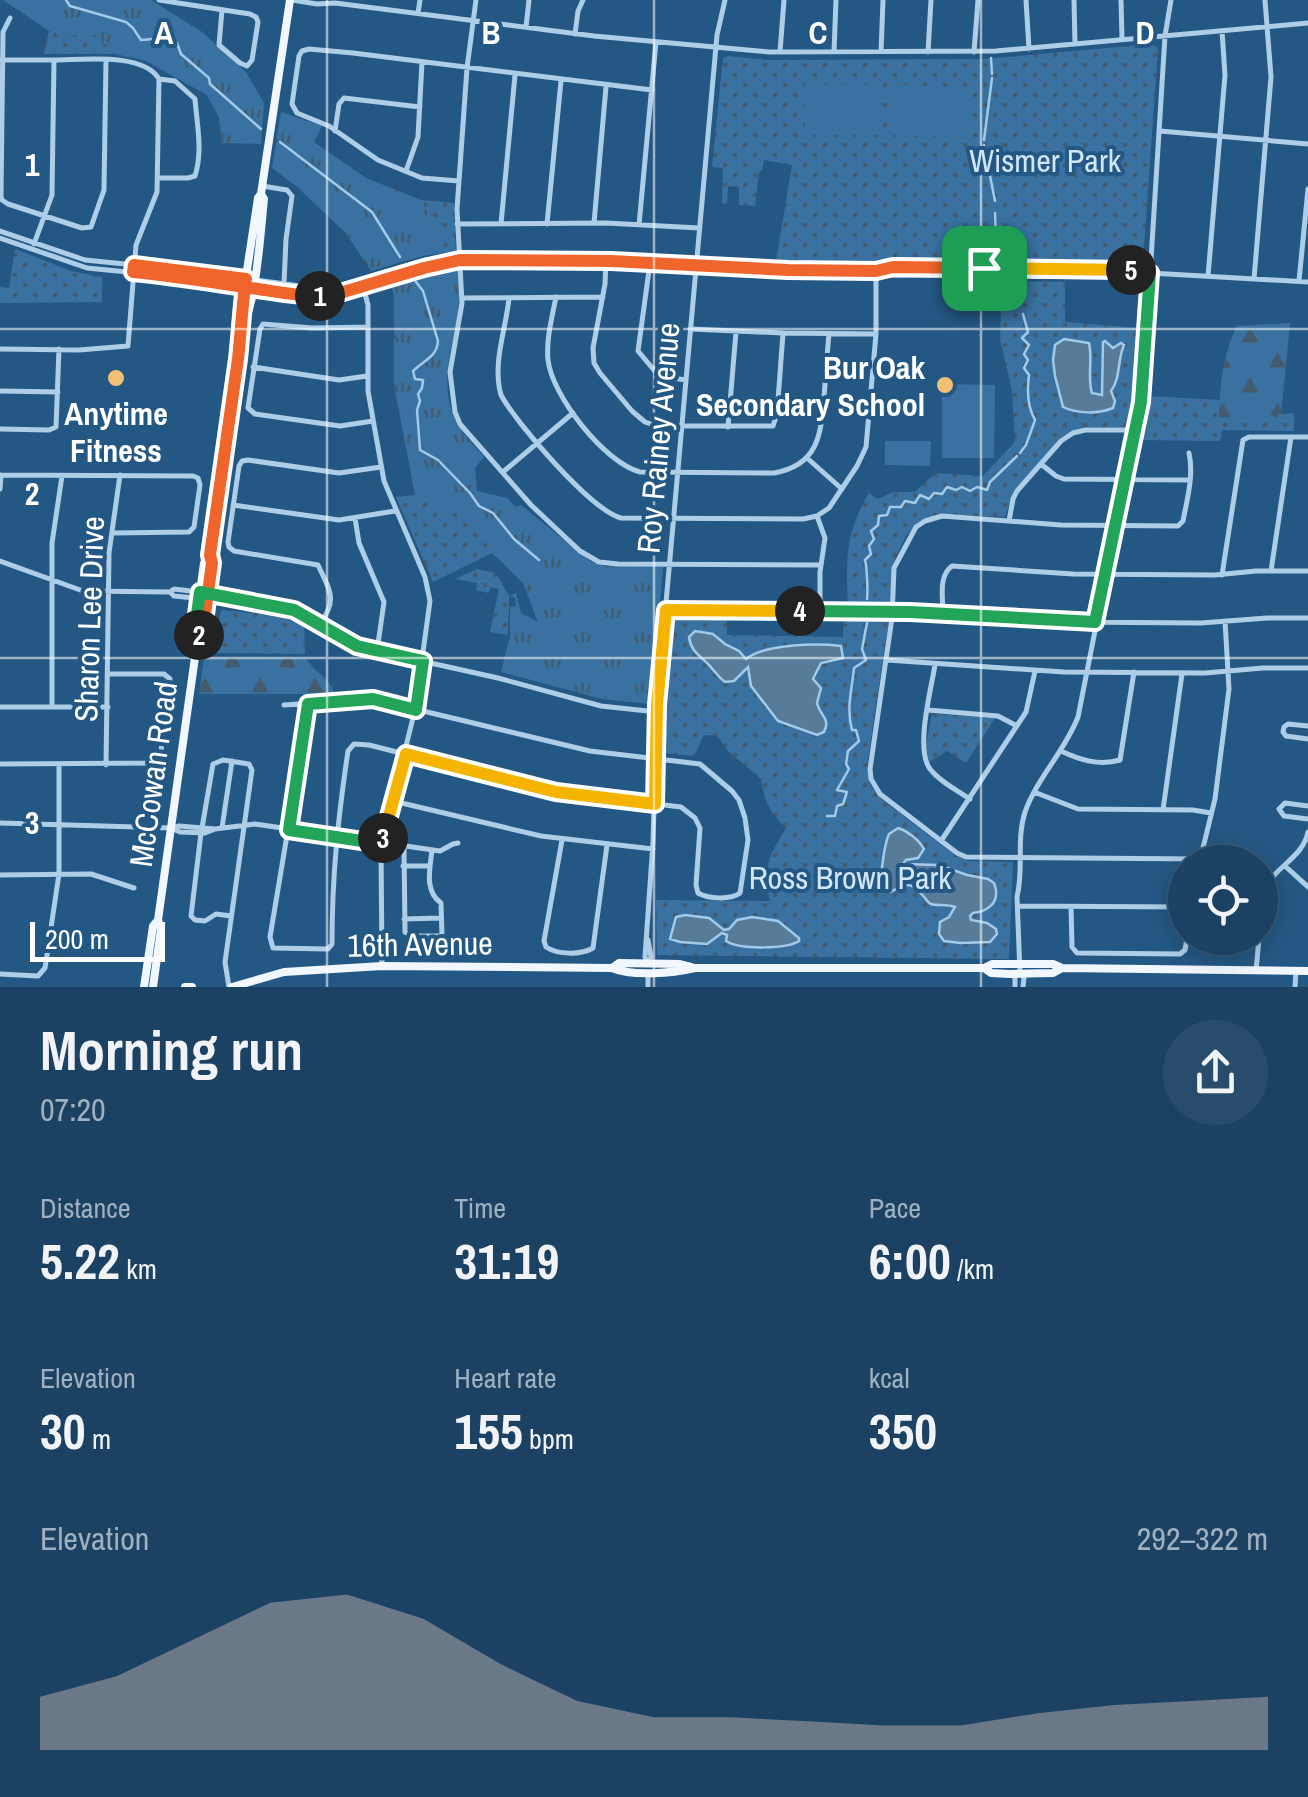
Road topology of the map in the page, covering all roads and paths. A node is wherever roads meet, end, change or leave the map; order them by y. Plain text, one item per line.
1 (160, 0) edge
2 (291, 0) edge
3 (420, 0) edge
4 (476, 0) edge
5 (529, 0) edge
6 (584, 0) edge
7 (725, 0) edge
8 (784, 0) edge
9 (836, 0) edge
10 (882, 0) edge
11 (931, 0) edge
12 (978, 0) edge
13 (1026, 0) edge
14 (1074, 0) edge
15 (1121, 0) edge
16 (1170, 0) edge
17 (1265, 0) edge
18 (331, 1) edge
19 (178, 2) edge
20 (222, 10) junction
21 (418, 14) junction
22 (10, 18) dead end
23 (474, 21) junction
24 (1308, 23) edge
25 (1268, 26) junction
26 (526, 28) junction
27 (1222, 31) junction
28 (575, 34) junction
29 (1165, 36) junction
30 (1122, 39) junction
31 (656, 42) junction
32 (1075, 44) junction
33 (716, 48) junction
34 (1029, 49) junction
35 (780, 52) junction
36 (834, 52) junction
37 (881, 52) junction
38 (928, 52) junction
39 (974, 52) junction
40 (1, 60) edge
41 (54, 60) junction
42 (106, 60) junction
43 (422, 62) junction
44 (468, 68) junction
45 (515, 75) junction
46 (158, 79) junction
47 (561, 80) junction
48 (606, 86) junction
49 (652, 90) junction
50 (420, 108) junction
51 (336, 131) junction
52 (1160, 131) junction
53 (1220, 136) junction
54 (1267, 140) junction
55 (1308, 144) edge
56 (1, 155) edge
57 (406, 171) junction
58 (158, 178) junction
59 (459, 182) junction
60 (1308, 189) edge
61 (262, 190) junction
62 (45, 216) junction
63 (457, 224) junction
64 (501, 224) junction
65 (547, 224) junction
66 (594, 224) junction
67 (639, 226) junction
68 (699, 228) junction
69 (0, 234) edge
70 (34, 246) junction
71 (460, 260) junction
72 (606, 261) junction
73 (650, 263) junction
74 (696, 266) junction
75 (133, 269) junction
76 (876, 271) junction
77 (1150, 273) junction
78 (1208, 276) junction
79 (1254, 279) junction
80 (1299, 281) junction
81 (1308, 282) edge
82 (249, 283) junction
83 (284, 284) junction
84 (363, 286) junction
85 (556, 297) junction
86 (603, 297) junction
87 (462, 298) junction
88 (508, 298) junction
89 (368, 326) junction
90 (690, 328) junction
91 (736, 332) junction
92 (784, 333) junction
93 (829, 334) junction
94 (876, 334) junction
95 (0, 349) edge
96 (59, 349) junction
97 (253, 367) junction
98 (367, 376) junction
99 (686, 380) junction
100 (0, 391) edge
101 (58, 392) junction
102 (573, 413) junction
103 (373, 421) junction
104 (682, 426) junction
105 (728, 427) junction
106 (0, 430) edge
107 (1136, 430) junction
108 (1291, 437) junction
109 (1308, 437) edge
110 (538, 442) junction
111 (1189, 453) dead end
112 (807, 458) junction
113 (1041, 464) junction
114 (381, 467) junction
115 (678, 472) junction
116 (502, 473) junction
117 (1, 475) edge
118 (62, 475) junction
119 (120, 476) junction
120 (1126, 480) junction
121 (1190, 480) junction
122 (842, 488) junction
123 (0, 490) edge
124 (234, 504) junction
125 (395, 511) junction
126 (818, 516) junction
127 (355, 518) junction
128 (674, 518) junction
129 (1009, 521) junction
130 (1116, 525) junction
131 (112, 533) junction
132 (0, 561) edge
133 (670, 564) junction
134 (820, 565) junction
135 (1271, 571) junction
136 (1308, 572) edge
137 (1105, 574) junction
138 (1222, 574) junction
139 (52, 581) junction
140 (109, 592) junction
141 (204, 595) junction
142 (666, 610) junction
143 (820, 611) junction
144 (892, 612) junction
145 (942, 614) junction
146 (1308, 618) edge
147 (1224, 621) junction
148 (1095, 622) junction
149 (320, 624) junction
150 (378, 651) junction
151 (886, 660) junction
152 (423, 661) junction
153 (936, 663) junction
154 (1308, 668) edge
155 (1035, 670) junction
156 (1229, 670) junction
157 (1086, 672) junction
158 (1134, 672) junction
159 (1182, 673) junction
160 (109, 674) junction
161 (308, 704) junction
162 (284, 705) dead end
163 (52, 707) junction
164 (108, 707) junction
165 (0, 708) edge
166 (416, 710) junction
167 (928, 710) junction
168 (657, 712) junction
169 (1017, 726) junction
170 (1308, 726) edge
171 (1308, 739) edge
172 (1061, 751) junction
173 (406, 754) junction
174 (656, 758) junction
175 (232, 762) junction
176 (0, 764) edge
177 (59, 765) junction
178 (106, 765) junction
179 (1034, 792) junction
180 (970, 799) junction
181 (393, 801) junction
182 (655, 804) junction
183 (1308, 806) edge
184 (1163, 810) junction
185 (1212, 813) junction
186 (1308, 819) edge
187 (0, 823) edge
188 (59, 823) junction
189 (242, 825) junction
190 (171, 828) junction
191 (219, 828) junction
192 (202, 830) junction
193 (289, 830) junction
194 (1308, 832) edge
195 (336, 837) junction
196 (562, 840) junction
197 (940, 841) junction
198 (382, 844) junction
199 (458, 844) dead end
200 (607, 845) junction
201 (1203, 845) edge
202 (404, 846) junction
203 (432, 850) junction
204 (653, 850) junction
205 (1020, 858) junction
206 (1168, 860) edge
207 (403, 866) junction
208 (430, 866) junction
209 (1285, 866) junction
210 (1278, 872) edge
211 (58, 874) junction
212 (0, 875) edge
213 (0, 884) edge
214 (1308, 887) edge
215 (134, 888) dead end
216 (1018, 906) junction
217 (1071, 906) junction
218 (1168, 907) edge
219 (231, 916) junction
220 (404, 918) junction
221 (442, 918) junction
222 (158, 920) junction
223 (1168, 954) edge
224 (1257, 955) edge
225 (382, 966) junction
226 (648, 968) junction
227 (1020, 969) junction
228 (1256, 970) junction
229 (1296, 970) junction
230 (1308, 971) edge
231 (0, 974) edge
232 (144, 987) edge
233 (154, 987) edge
234 (230, 987) edge
235 (648, 987) edge
236 (1015, 987) edge
237 (1023, 987) edge
238 (1295, 987) edge

1 - 19 street
2 - 18 street
2 - 61 main road, McCowan Road
3 - 21 street
4 - 23 street
5 - 26 street
6 - 28 street
7 - 33 street, Roy Rainey Avenue
8 - 35 street
9 - 36 street
10 - 37 street
11 - 38 street
12 - 39 street
13 - 34 street
14 - 32 street
15 - 30 street
16 - 29 street
17 - 25 street
18 - 21 street
19 - 20 street
20 - 20 street
21 - 23 street
22 - 40 street
23 - 26 street
23 - 44 street
24 - 25 street
25 - 27 street
25 - 54 street
26 - 28 street
27 - 29 street
27 - 53 street
28 - 31 street
29 - 30 street
29 - 52 street
30 - 32 street
31 - 33 street
31 - 49 street
32 - 34 street
33 - 35 street
33 - 68 street, Roy Rainey Avenue
34 - 39 street
35 - 36 street
36 - 37 street
37 - 38 street
38 - 39 street
40 - 41 street
40 - 56 street
41 - 42 street
41 - 62 street
42 - 46 street
42 - 62 street
43 - 44 street
43 - 50 street
43 - 51 street
44 - 45 street
44 - 59 street
45 - 47 street
45 - 64 street
46 - 58 street
46 - 58 street
47 - 48 street
47 - 65 street
48 - 49 street
48 - 66 street
49 - 67 street
50 - 51 street
50 - 57 street
51 - 57 street
52 - 53 street
52 - 77 street
53 - 54 street
53 - 78 street
54 - 55 street
54 - 79 street
56 - 62 street
57 - 59 street
58 - 75 street
59 - 63 street
60 - 80 street
61 - 82 main road, McCowan Road
61 - 83 street
62 - 70 street
63 - 64 street
63 - 71 street
64 - 65 street
65 - 66 street
66 - 67 street
67 - 68 street
68 - 74 street, Roy Rainey Avenue
69 - 70 street
70 - 75 street
71 - 72 street
71 - 83 street
71 - 84 street
71 - 87 street
72 - 73 street
72 - 86 street
73 - 74 street
73 - 99 street
74 - 76 street
74 - 90 street, Roy Rainey Avenue
75 - 82 street
75 - 96 street
76 - 77 street
76 - 94 street
77 - 78 street
77 - 107 street
78 - 79 street
79 - 80 street
80 - 81 street
82 - 83 street
82 - 84 street
82 - 141 main road, McCowan Road
84 - 89 street
85 - 86 street
85 - 88 street
85 - 102 street
86 - 104 street
87 - 88 street
87 - 116 street
88 - 110 street
89 - 97 street
89 - 98 street
90 - 91 street
90 - 99 street, Roy Rainey Avenue
91 - 92 street
91 - 105 street
92 - 93 street
92 - 105 street
93 - 94 street
93 - 112 street
94 - 122 street
95 - 96 street
96 - 101 street
97 - 98 street
97 - 103 street
98 - 103 street
99 - 104 street, Roy Rainey Avenue
100 - 101 street
101 - 106 street
102 - 110 street
102 - 115 street
103 - 114 street
104 - 105 street
104 - 115 street, Roy Rainey Avenue
107 - 113 street
107 - 120 street
108 - 109 street
108 - 135 street
108 - 138 street
110 - 116 street
110 - 128 street
111 - 121 street
112 - 115 street
112 - 122 street
113 - 120 street
113 - 129 street
114 - 124 street
114 - 125 street
115 - 128 street, Roy Rainey Avenue
116 - 133 street
117 - 118 street
117 - 123 street
118 - 119 street
118 - 139 street
119 - 131 street, Sharon Lee Drive
119 - 131 street
120 - 121 street
120 - 130 street
121 - 130 street
122 - 126 street
124 - 127 street
124 - 149 street
125 - 127 street
125 - 152 street
126 - 128 street
126 - 134 street
127 - 150 street
128 - 133 street, Roy Rainey Avenue
129 - 130 street
129 - 144 street
130 - 137 street
131 - 140 street, Sharon Lee Drive
132 - 139 street
133 - 134 street
133 - 142 street, Roy Rainey Avenue
134 - 143 street
135 - 136 street
135 - 138 street
137 - 138 street
137 - 145 street
137 - 148 street
139 - 140 street
139 - 163 street
140 - 141 street
140 - 160 street, Sharon Lee Drive
141 - 149 street
141 - 190 main road, McCowan Road
142 - 143 street
142 - 168 street, Roy Rainey Avenue
143 - 144 street
144 - 145 street
144 - 151 street
145 - 148 street
146 - 147 street
147 - 148 street
147 - 156 street
148 - 157 street
149 - 150 street
150 - 152 street
151 - 153 street
151 - 197 street
152 - 166 street
152 - 168 street
153 - 155 street
153 - 167 street
154 - 156 street
155 - 157 street
155 - 169 street
156 - 159 street
156 - 185 street
157 - 158 street
157 - 172 street
158 - 159 street
158 - 172 street
159 - 184 street
160 - 164 street, Sharon Lee Drive
160 - 178 street
161 - 162 street
161 - 166 street
161 - 193 street
163 - 164 street
163 - 165 street
164 - 178 street, Sharon Lee Drive
166 - 173 street
166 - 174 street
167 - 169 street
167 - 180 street
168 - 174 street, Roy Rainey Avenue
169 - 180 street
170 - 171 street
172 - 179 street
173 - 181 street
173 - 182 street
173 - 195 street
174 - 182 street, Roy Rainey Avenue
174 - 182 street
175 - 189 street
175 - 191 street
175 - 192 street
176 - 177 street
177 - 178 street
177 - 188 street
179 - 184 street
179 - 205 street
180 - 197 street
181 - 196 street
181 - 198 street
182 - 204 street, Roy Rainey Avenue
183 - 186 street
184 - 185 street
185 - 201 street
187 - 188 street
188 - 190 street
188 - 211 street
189 - 191 street
189 - 193 street
189 - 219 street
190 - 192 street
190 - 222 main road, McCowan Road
191 - 192 street
192 - 219 street
193 - 195 street
193 - 195 street
194 - 209 street
195 - 198 street
196 - 200 street
196 - 200 street
197 - 205 street
198 - 202 street
198 - 225 street
199 - 203 street
200 - 204 street
202 - 203 street
202 - 207 street
203 - 208 street
204 - 226 street, Roy Rainey Avenue
205 - 206 street
205 - 216 street
207 - 208 street
207 - 220 street
208 - 221 street
209 - 210 street
209 - 214 street
211 - 212 street
211 - 215 street
211 - 231 street
212 - 213 street
216 - 217 street
216 - 227 street
217 - 218 street
217 - 223 street
219 - 234 street
220 - 221 street
220 - 221 street
222 - 232 main road, McCowan Road
222 - 233 main road, McCowan Road
224 - 228 street
225 - 226 main road, 16th Avenue
225 - 234 main road, 16th Avenue
226 - 227 main road, 16th Avenue
226 - 235 street, Roy Rainey Avenue
227 - 228 main road, 16th Avenue
227 - 236 street
227 - 237 street
228 - 229 main road, 16th Avenue
229 - 230 main road, 16th Avenue
229 - 238 street

